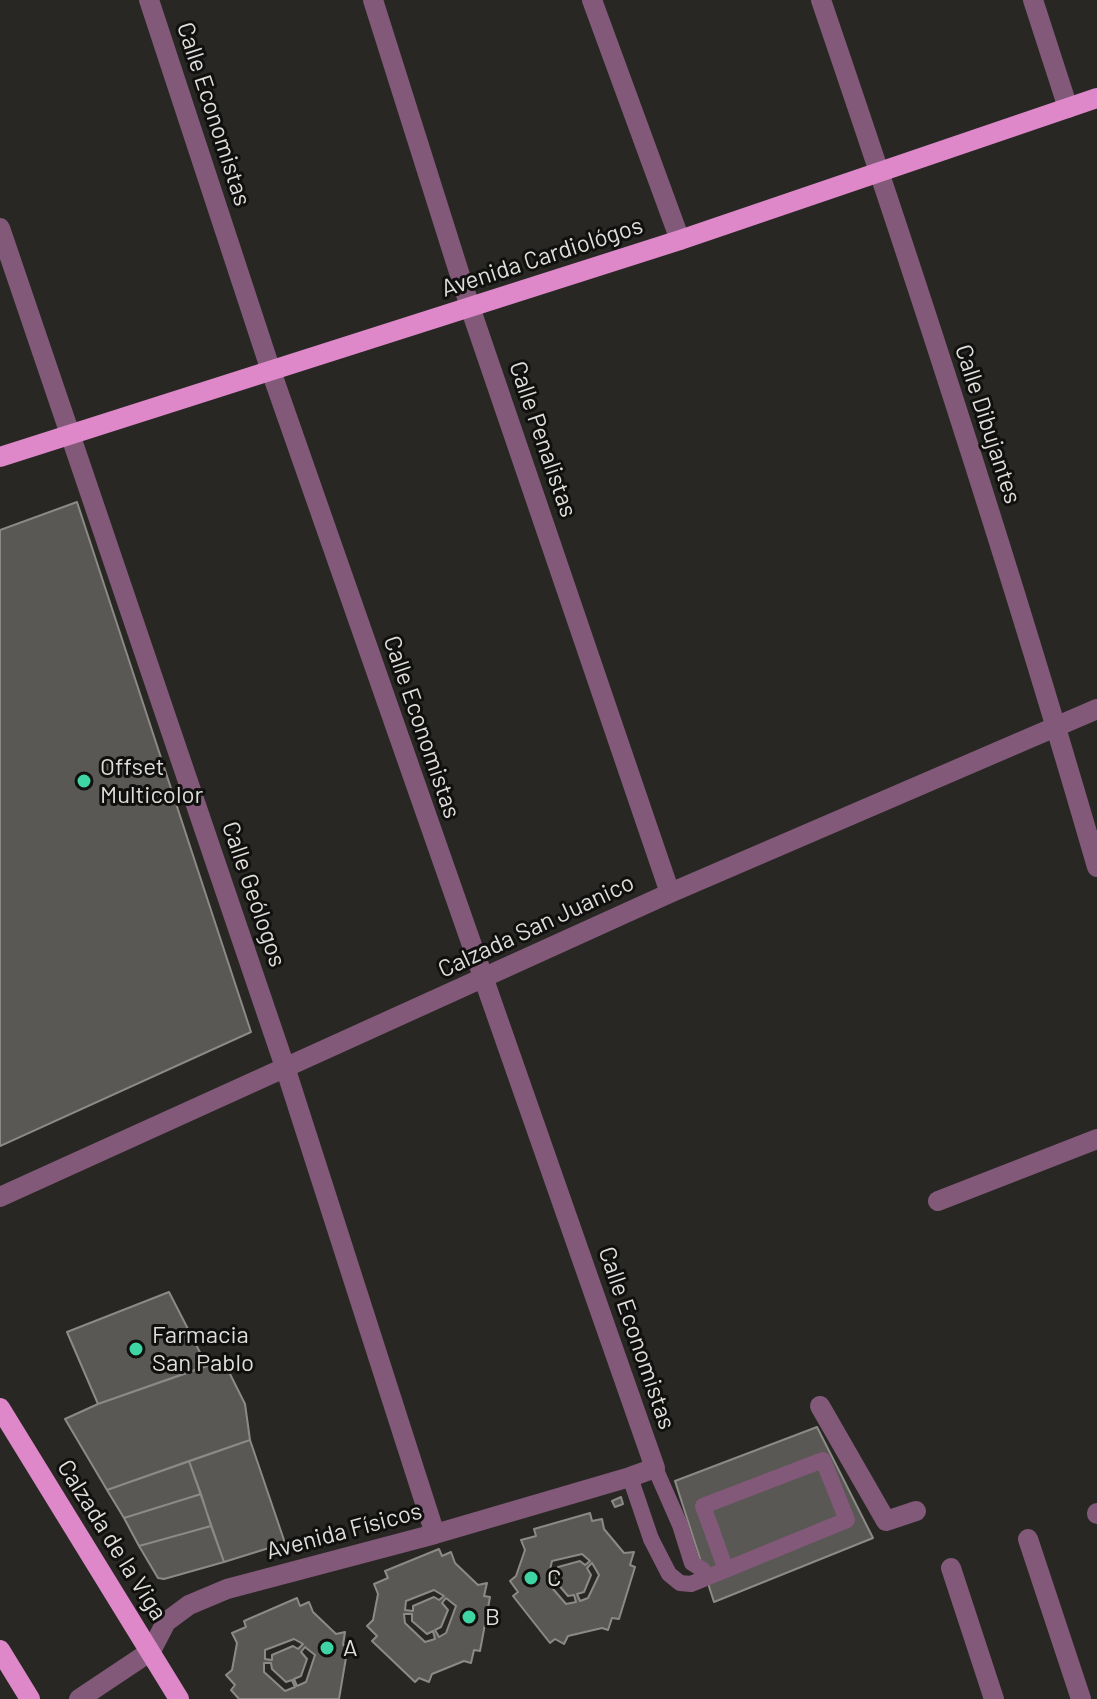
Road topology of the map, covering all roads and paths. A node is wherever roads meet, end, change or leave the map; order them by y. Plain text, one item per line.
1 (149, 0) edge
2 (373, 0) edge
3 (592, 0) edge
4 (821, 0) edge
5 (1033, 0) edge
6 (1097, 98) edge
7 (1068, 108) junction
8 (880, 174) junction
9 (0, 228) edge
10 (680, 240) junction
11 (470, 307) junction
12 (271, 371) junction
13 (69, 435) junction
14 (0, 457) edge
15 (1097, 709) edge
16 (1057, 726) junction
17 (1097, 867) edge
18 (670, 893) junction
19 (483, 980) junction
20 (285, 1067) junction
21 (1097, 1139) edge
22 (0, 1197) edge
23 (938, 1201) dead end
24 (820, 1406) dead end
25 (0, 1408) edge
26 (655, 1468) junction
27 (630, 1477) junction
28 (916, 1511) dead end
29 (435, 1534) junction
30 (1028, 1539) dead end
31 (951, 1568) dead end
32 (703, 1570) dead end
33 (726, 1570) junction
34 (0, 1650) edge
35 (151, 1651) junction
36 (30, 1699) edge
37 (79, 1699) edge
38 (179, 1699) edge
39 (994, 1699) edge
40 (1081, 1699) edge

1 - 12 street, Calle Economistas
2 - 11 street, Calle Penalistas
3 - 10 street
4 - 8 street, Calle Dibujantes
5 - 7 street
6 - 7 main road, Avenida Cardiológos
7 - 8 main road, Avenida Cardiológos
8 - 10 main road, Avenida Cardiológos
8 - 16 street, Calle Dibujantes
9 - 13 street, Calle Geólogos
10 - 11 main road, Avenida Cardiológos
11 - 12 main road, Avenida Cardiológos
11 - 18 street, Calle Penalistas
12 - 13 main road, Avenida Cardiológos
12 - 19 street, Calle Economistas
13 - 14 main road, Avenida Cardiológos
13 - 20 street, Calle Geólogos
15 - 16 street, Calzada San Juanico
16 - 17 street, Calle Dibujantes
16 - 18 street, Calzada San Juanico
18 - 19 street, Calzada San Juanico
19 - 20 street, Calzada San Juanico
19 - 26 street, Calle Economistas
20 - 22 street, Calzada San Juanico
20 - 29 street, Calle Geólogos
21 - 23 street
24 - 28 street
25 - 35 main road, Calzada de la Viga
26 - 27 street, Avenida Físicos
26 - 32 lane
27 - 29 street, Avenida Físicos
27 - 33 lane, bridge
29 - 35 street, Avenida Físicos
30 - 40 street
31 - 39 street
33 - 33 lane, bridge
34 - 36 main road
35 - 37 street, Avenida Físicos
35 - 38 main road, Calzada de la Viga

